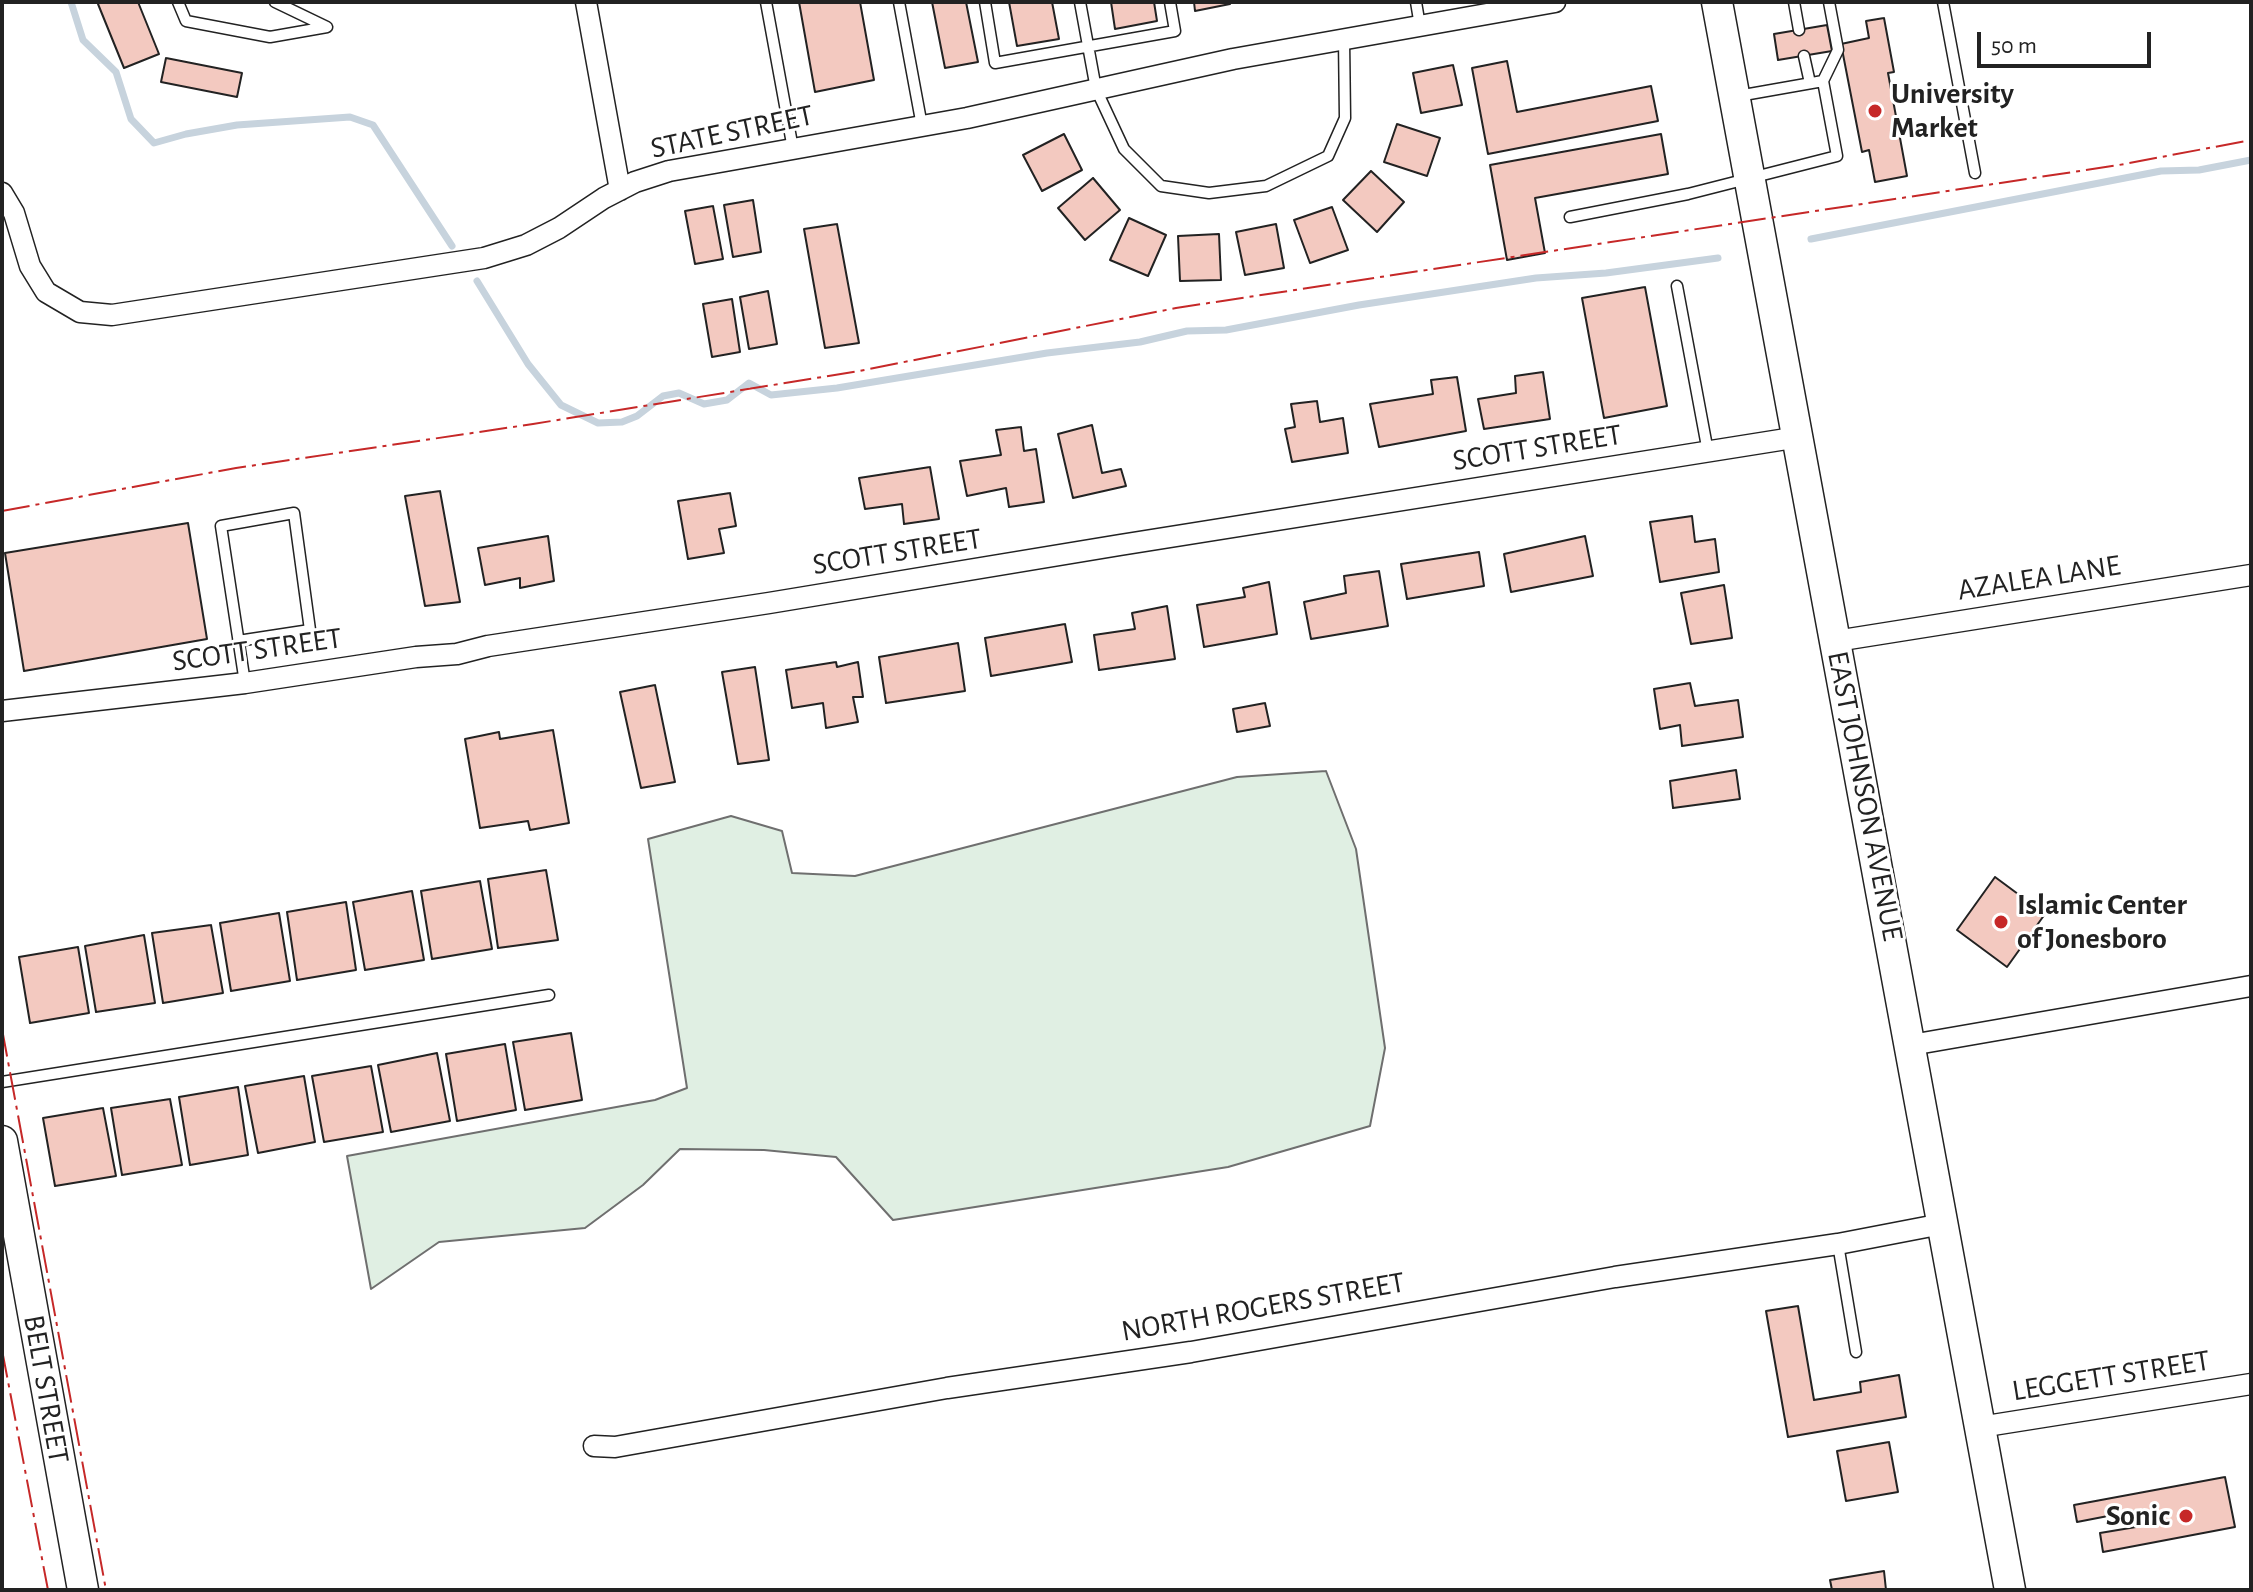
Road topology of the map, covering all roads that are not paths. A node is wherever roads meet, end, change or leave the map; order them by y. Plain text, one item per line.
1 (178, 2) edge
2 (275, 2) edge
3 (586, 2) edge
4 (766, 2) edge
5 (899, 2) edge
6 (985, 2) edge
7 (1080, 2) edge
8 (1170, 2) edge
9 (1416, 2) edge
10 (1555, 2) edge
11 (1717, 2) edge
12 (1796, 2) edge
13 (1829, 2) edge
14 (1943, 2) edge
15 (1420, 26) junction
16 (1799, 30) dead end
17 (1344, 39) junction
18 (1088, 46) junction
19 (1804, 56) dead end
20 (1823, 81) junction
21 (1810, 83) junction
22 (1096, 89) junction
23 (1736, 97) junction
24 (922, 126) junction
25 (793, 149) junction
26 (1975, 173) dead end
27 (1750, 177) junction
28 (620, 190) junction
29 (2, 193) edge
30 (1570, 217) dead end
31 (1677, 286) dead end
32 (1799, 437) junction
33 (1708, 452) junction
34 (2251, 575) edge
35 (238, 641) junction
36 (1836, 641) junction
37 (245, 683) junction
38 (2, 711) edge
39 (2250, 990) edge
40 (549, 995) dead end
41 (1911, 1045) junction
42 (2, 1082) edge
43 (2, 1141) edge
44 (8, 1215) edge
45 (1942, 1224) junction
46 (1838, 1244) junction
47 (1856, 1352) dead end
48 (2251, 1384) edge
49 (1980, 1427) junction
50 (594, 1446) dead end
51 (83, 1590) edge
52 (2010, 1590) edge

1 - 2 lane
3 - 28 street
4 - 25 lane
5 - 24 lane
6 - 18 lane
7 - 18 lane
8 - 18 lane
9 - 15 lane
10 - 15 street, STATE STREET
11 - 23 main road, EAST JOHNSON AVENUE
12 - 16 lane
13 - 20 lane
14 - 26 lane
15 - 17 street, STATE STREET
17 - 22 street, STATE STREET
17 - 22 lane
18 - 22 lane
19 - 21 lane
20 - 21 lane
20 - 27 lane
21 - 23 lane
22 - 24 street, STATE STREET
23 - 27 main road, EAST JOHNSON AVENUE
24 - 25 street, STATE STREET
25 - 28 street, STATE STREET
27 - 30 lane
27 - 32 main road, EAST JOHNSON AVENUE
28 - 29 street, STATE STREET
31 - 33 lane
32 - 33 street, SCOTT STREET
32 - 36 main road, EAST JOHNSON AVENUE
33 - 37 street, SCOTT STREET
34 - 36 street, AZALEA LANE
35 - 35 lane
35 - 37 lane
36 - 41 main road, EAST JOHNSON AVENUE
37 - 38 street, SCOTT STREET
39 - 41 street
40 - 42 lane
41 - 45 main road, EAST JOHNSON AVENUE
43 - 44 main road, BELT STREET
44 - 51 main road, BELT STREET
45 - 46 street, NORTH ROGERS STREET
45 - 49 main road, EAST JOHNSON AVENUE
46 - 47 lane
46 - 50 street, NORTH ROGERS STREET
48 - 49 street, LEGGETT STREET
49 - 52 main road, EAST JOHNSON AVENUE

